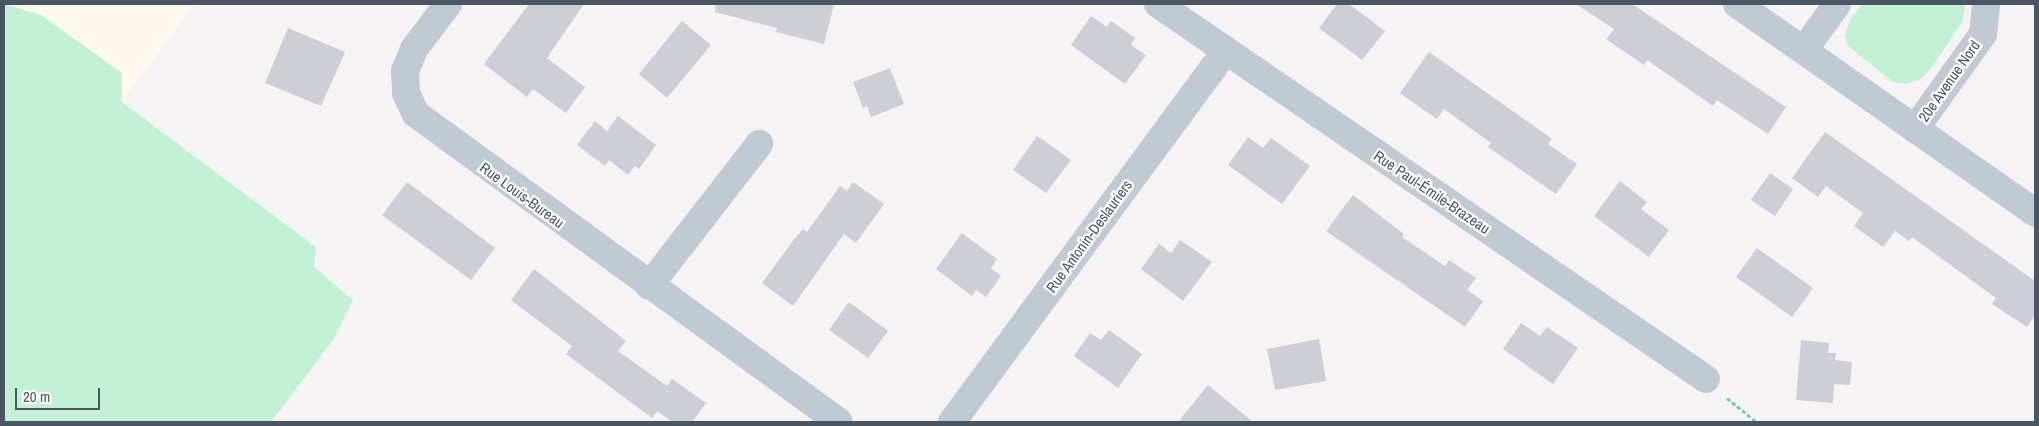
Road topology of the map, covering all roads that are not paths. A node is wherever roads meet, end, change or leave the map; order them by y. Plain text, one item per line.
1 (448, 4) edge
2 (1158, 4) edge
3 (1738, 4) edge
4 (1837, 4) edge
5 (1986, 4) edge
6 (1804, 50) junction
7 (1226, 51) junction
8 (1916, 129) junction
9 (759, 144) dead end
10 (2035, 212) edge
11 (649, 286) junction
12 (1706, 379) road end
13 (839, 422) edge
14 (952, 422) edge

1 - 11 street, Rue Louis-Bureau
2 - 7 street, Rue Paul-Émile-Brazeau
3 - 6 street, 20e Avenue Nord
4 - 6 street
5 - 8 street, 20e Avenue Nord
6 - 8 street, 20e Avenue Nord
7 - 12 street, Rue Paul-Émile-Brazeau
7 - 14 street, Rue Antonin-Deslauriers
8 - 10 street, 20e Avenue Nord
9 - 11 street
11 - 13 street, Rue Louis-Bureau

